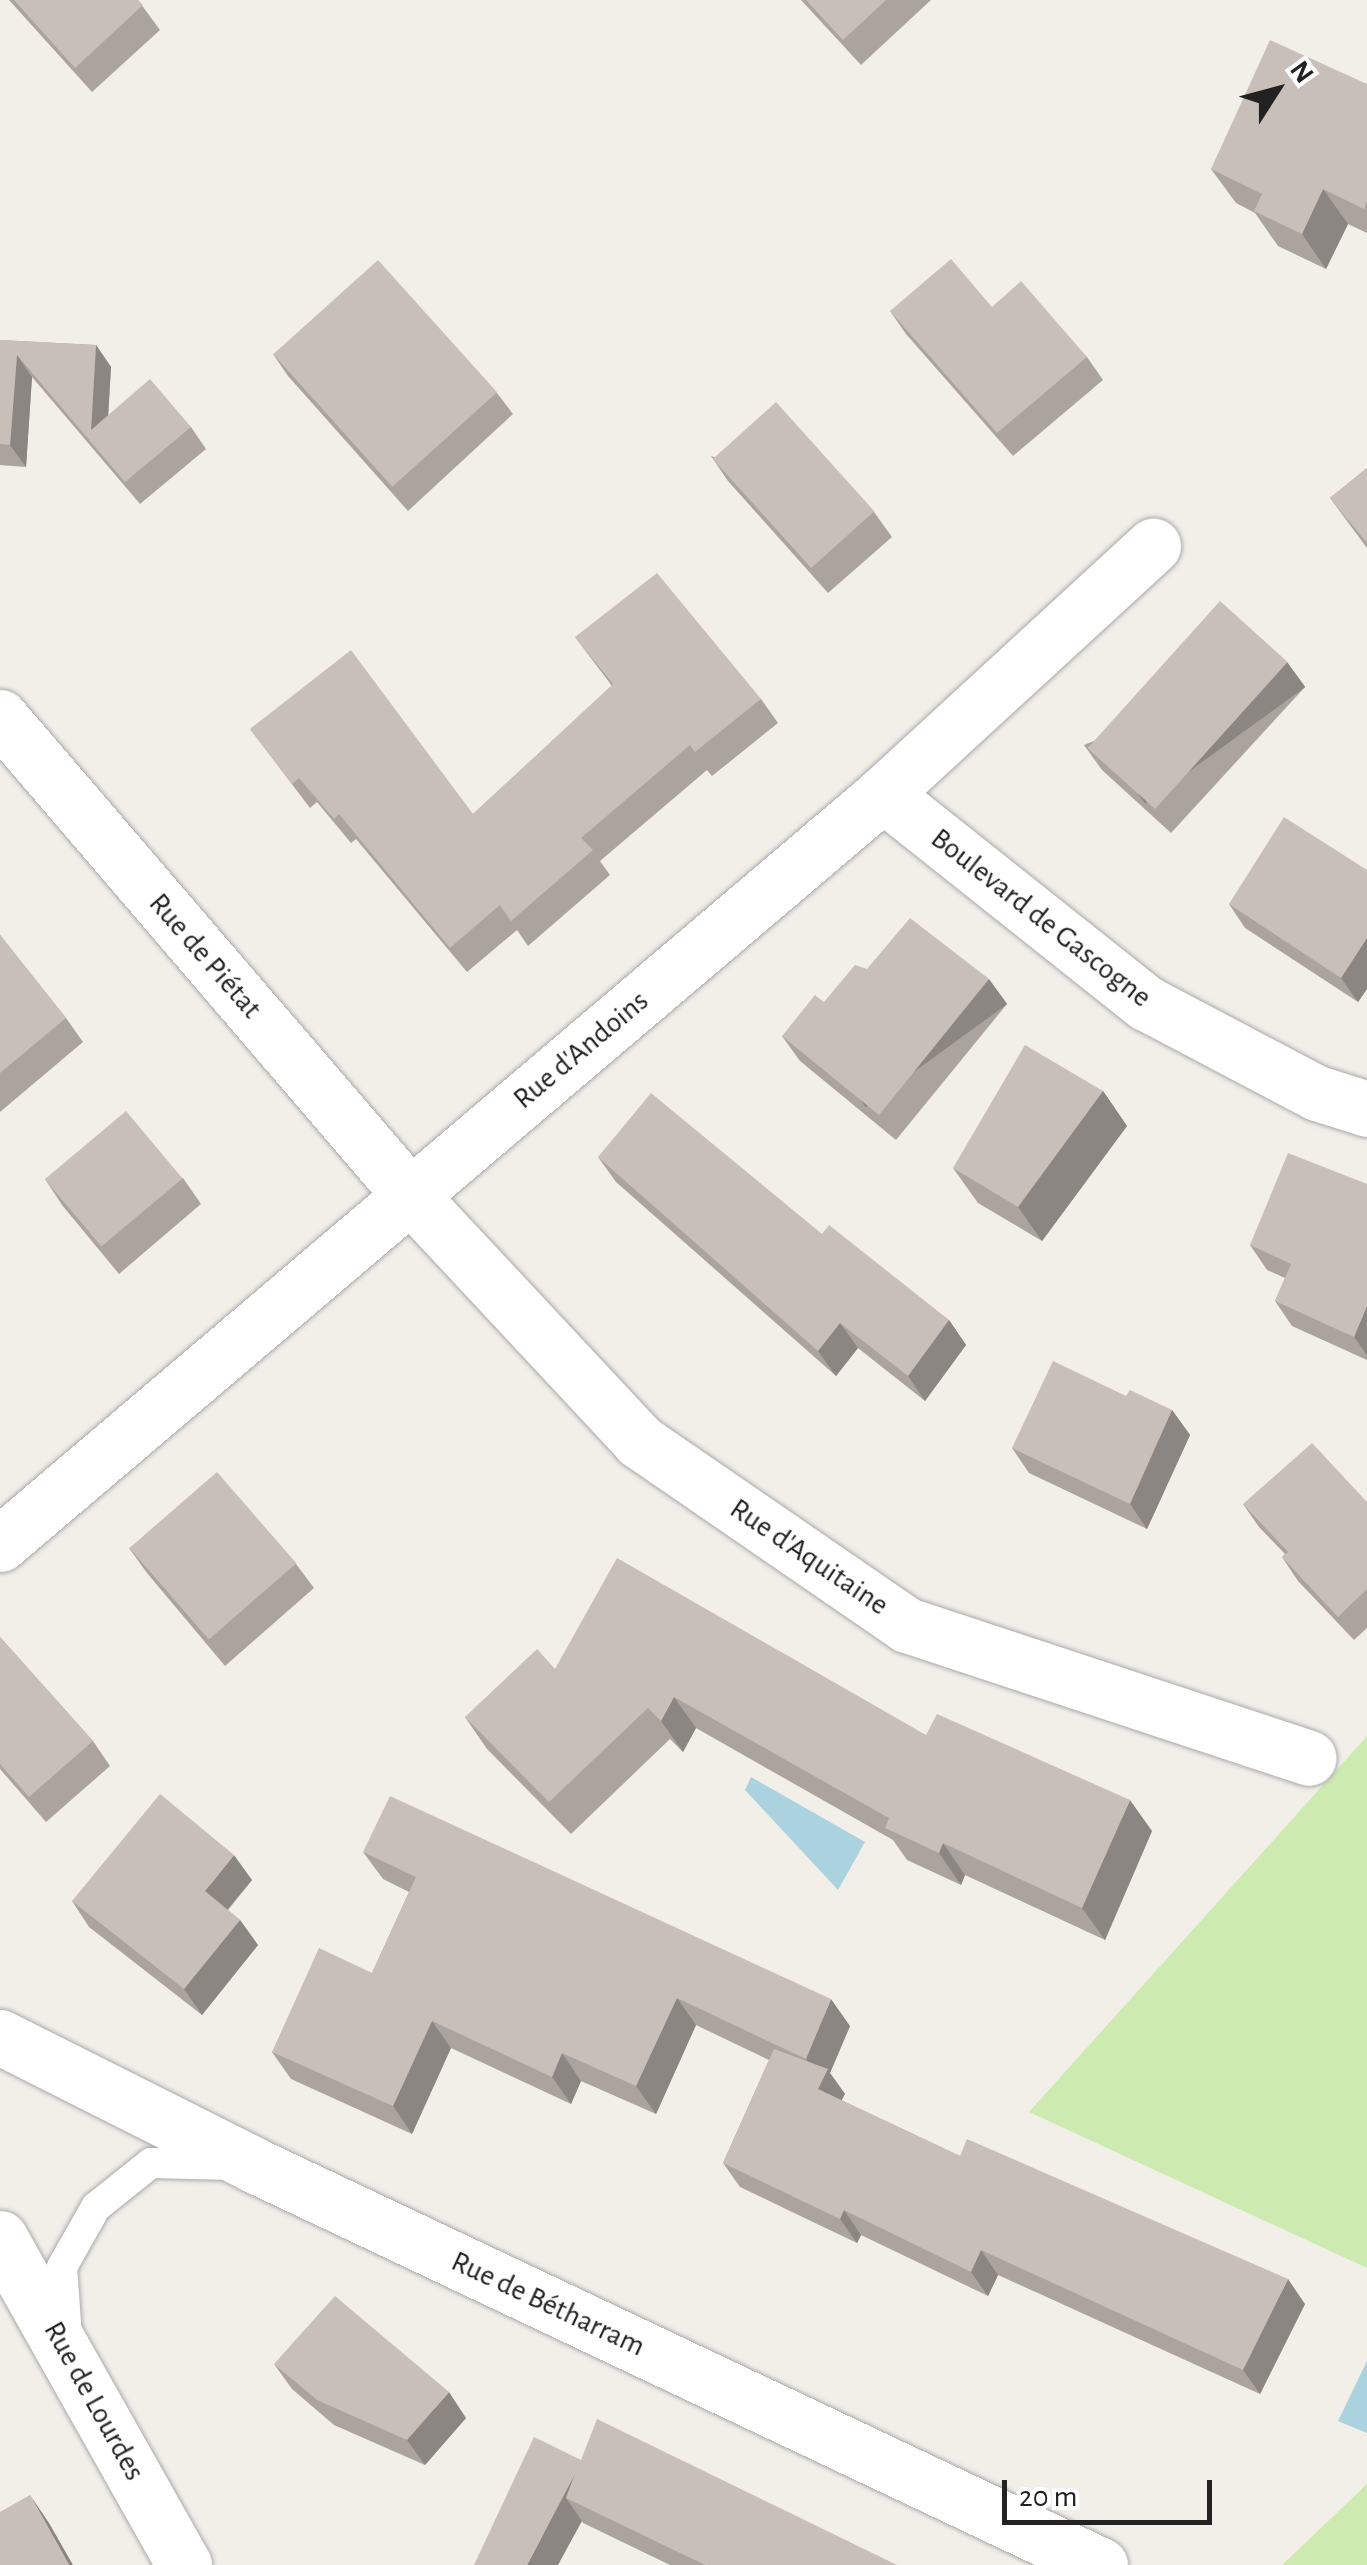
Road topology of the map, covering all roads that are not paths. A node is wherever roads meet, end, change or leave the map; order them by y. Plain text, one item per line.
1 (1153, 546) dead end
2 (0, 717) edge
3 (883, 794) junction
4 (1367, 1108) edge
5 (410, 1194) junction
6 (0, 1544) edge
7 (1310, 1758) dead end
8 (0, 2037) edge
9 (254, 2165) junction
10 (0, 2238) edge
11 (68, 2351) junction
12 (184, 2565) edge
13 (1100, 2565) edge

1 - 3 street, Rue d'Andoins
2 - 5 street, Rue de Piétat
3 - 4 street, Boulevard de Gascogne
3 - 5 street, Rue d'Andoins
5 - 6 street, Rue d'Andoins
5 - 7 street, Rue d'Aquitaine
8 - 9 street, Rue de Bétharram
9 - 11 lane
9 - 13 street, Rue de Bétharram
10 - 11 street, Rue de Lourdes
11 - 12 street, Rue de Lourdes

